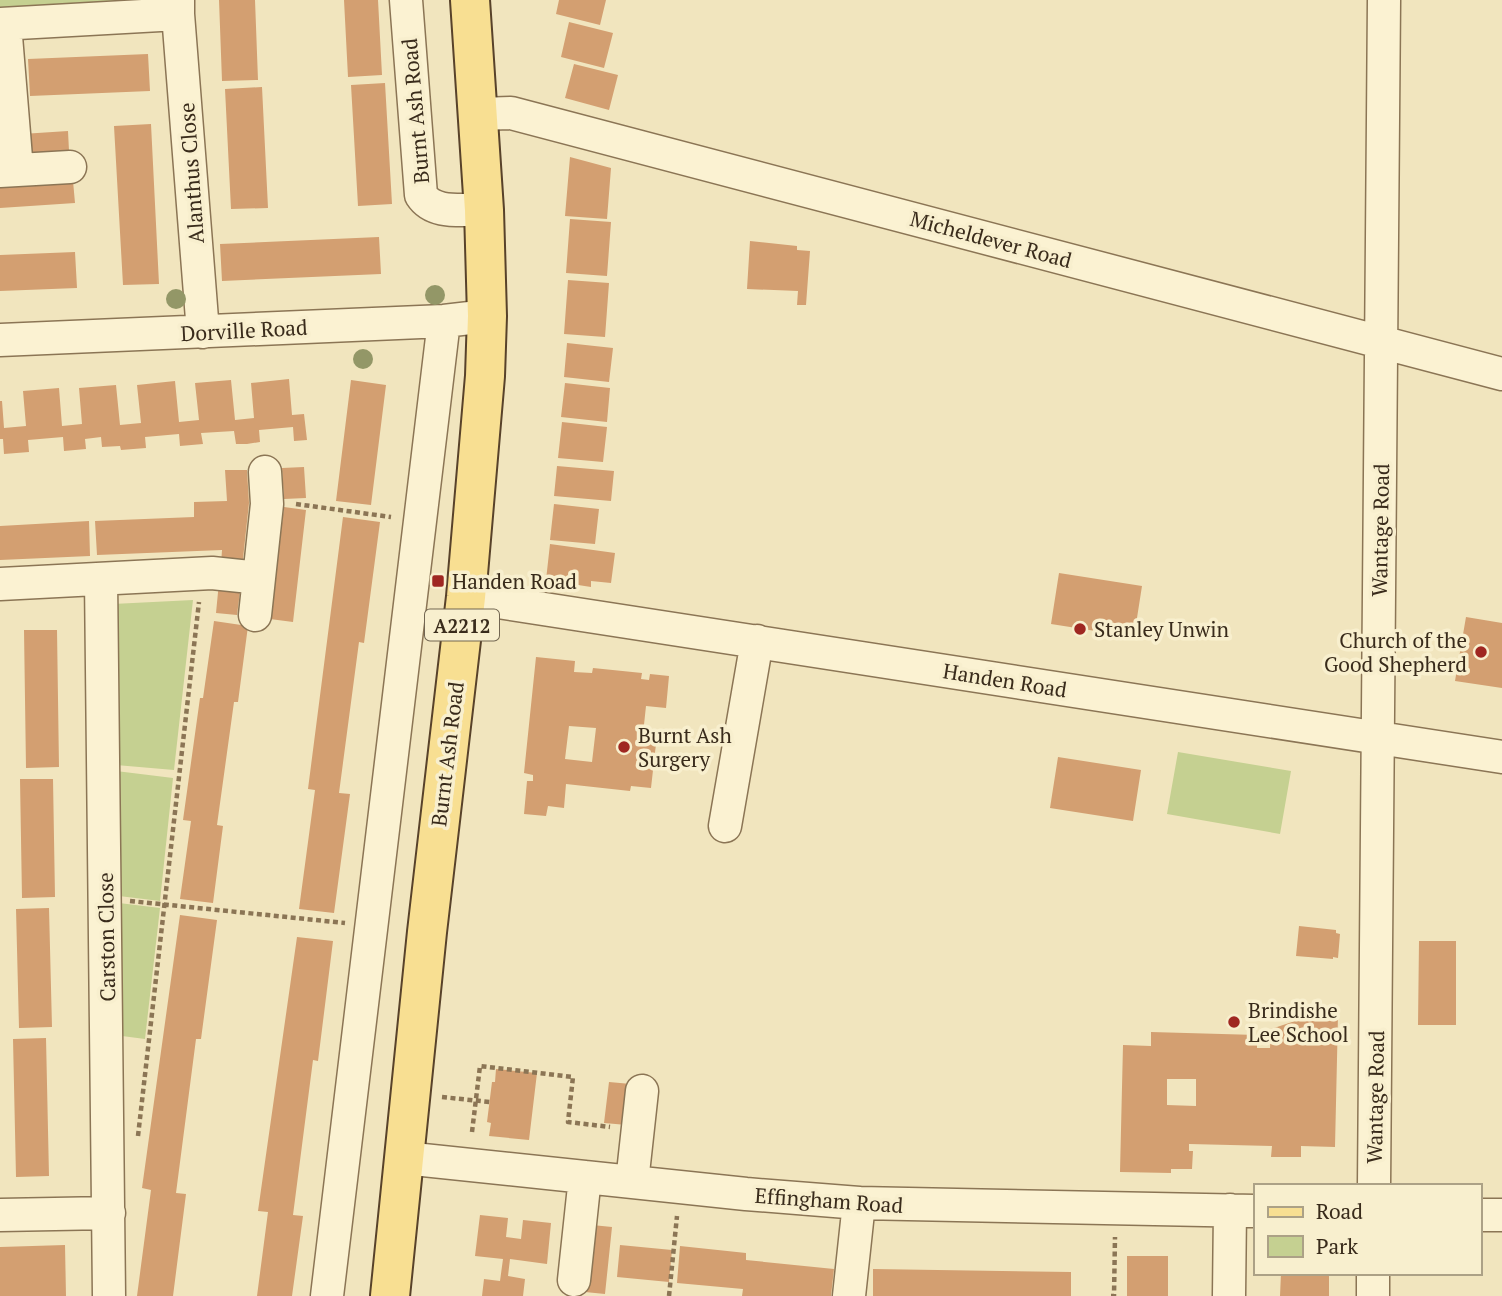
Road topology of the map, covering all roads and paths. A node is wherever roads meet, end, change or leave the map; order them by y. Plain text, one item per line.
1 (406, 0) edge
2 (470, 0) edge
3 (1384, 0) edge
4 (178, 7) edge
5 (2, 24) edge
6 (479, 114) junction
7 (70, 167) dead end
8 (9, 170) edge
9 (484, 210) junction
10 (487, 316) junction
11 (444, 321) junction
12 (203, 332) junction
13 (0, 340) edge
14 (1382, 342) junction
15 (1502, 374) edge
16 (265, 472) dead end
17 (267, 504) junction
18 (418, 521) junction
19 (207, 573) junction
20 (259, 578) junction
21 (101, 579) junction
22 (0, 584) edge
23 (466, 597) junction
24 (255, 615) dead end
25 (757, 641) junction
26 (1378, 738) junction
27 (1502, 757) edge
28 (725, 826) dead end
29 (105, 898) junction
30 (165, 905) junction
31 (371, 926) junction
32 (642, 1091) dead end
33 (434, 1096) dead end
34 (476, 1101) junction
35 (490, 1102) dead end
36 (638, 1131) junction
37 (472, 1132) dead end
38 (137, 1147) dead end
39 (404, 1158) junction
40 (585, 1177) junction
41 (632, 1182) junction
42 (1374, 1184) edge
43 (680, 1187) junction
44 (859, 1203) junction
45 (1116, 1208) junction
46 (1243, 1210) edge
47 (109, 1213) junction
48 (0, 1215) edge
49 (1481, 1215) edge
50 (1502, 1215) edge
51 (1373, 1275) edge
52 (574, 1280) dead end
53 (109, 1296) edge
54 (327, 1296) edge
55 (390, 1296) edge
56 (669, 1296) edge
57 (849, 1296) edge
58 (1111, 1296) edge
59 (1228, 1296) edge
60 (1373, 1296) edge

1 - 9 street, Burnt Ash Road
2 - 6 main road, Burnt Ash Road / A2212
3 - 14 street, Wantage Road
4 - 5 street, Alanthus Close
4 - 12 street, Alanthus Close
5 - 8 street
6 - 9 main road, Burnt Ash Road / A2212
6 - 14 street, Micheldever Road
7 - 8 street
9 - 10 main road, Burnt Ash Road / A2212
10 - 11 street, Dorville Road
10 - 23 main road, Burnt Ash Road / A2212
11 - 12 street, Dorville Road
11 - 18 street
12 - 13 street, Dorville Road
14 - 15 street, Micheldever Road
14 - 26 street, Wantage Road
16 - 17 street
17 - 18 path
17 - 20 street
18 - 31 street
19 - 20 street
19 - 21 street
19 - 30 path
20 - 24 street
21 - 22 street
21 - 29 street, Carston Close
23 - 25 street, Handen Road
23 - 39 main road, Burnt Ash Road / A2212
25 - 26 street, Handen Road
25 - 28 street
26 - 27 street, Handen Road
26 - 42 street, Wantage Road
29 - 30 path
29 - 47 street, Carston Close
30 - 31 path
30 - 38 path
31 - 54 street
32 - 36 street
33 - 34 path
34 - 35 path
34 - 36 path
34 - 37 path
36 - 41 street
39 - 40 street, Effingham Road
39 - 55 main road, Burnt Ash Road / A2212
40 - 41 street, Effingham Road
40 - 52 street
41 - 43 street, Effingham Road
43 - 44 street, Effingham Road
43 - 56 path
44 - 45 street, Effingham Road
44 - 57 street
45 - 46 street, Effingham Road
45 - 58 path
46 - 59 street
47 - 48 street
47 - 53 street, Carston Close
49 - 50 street
51 - 60 street

